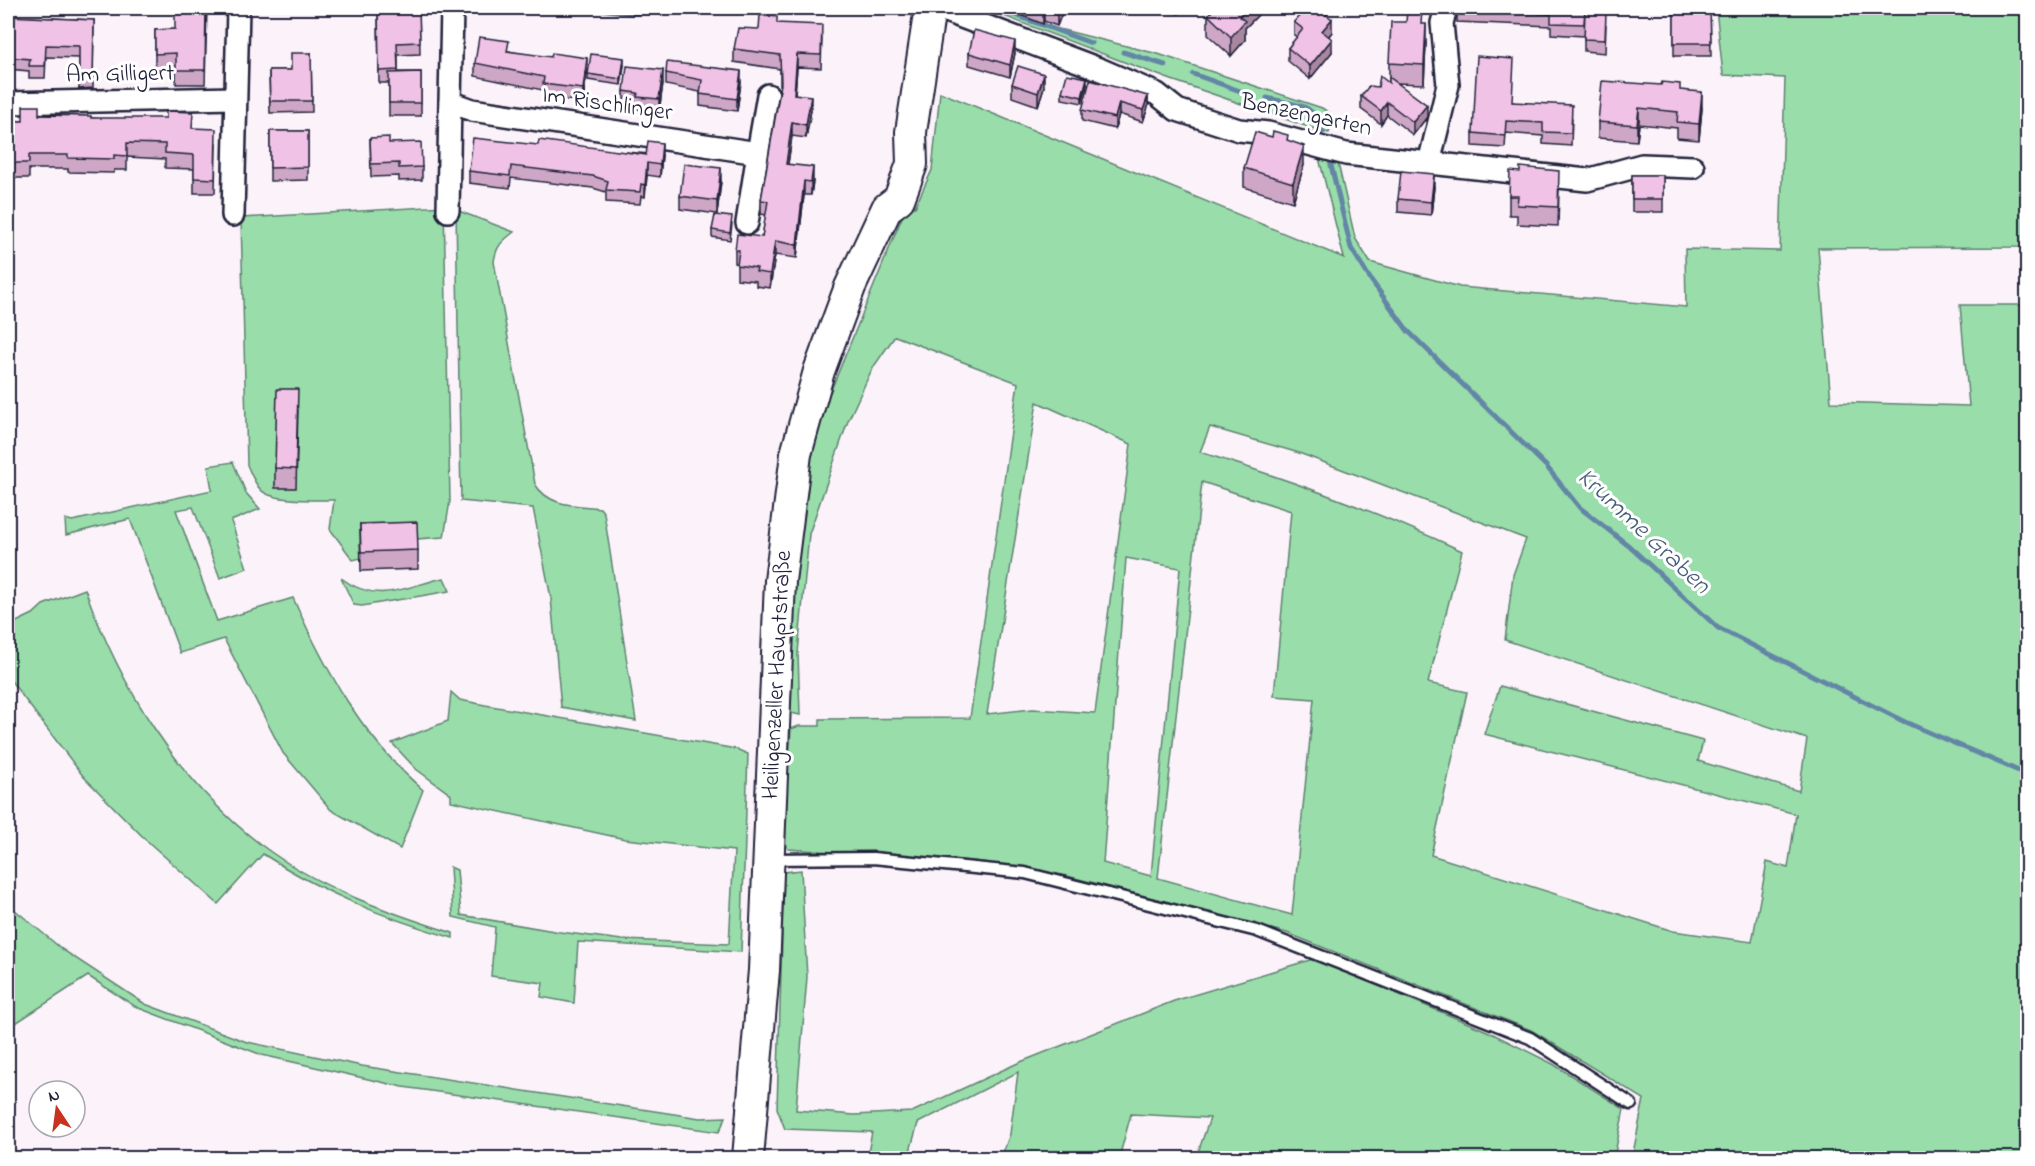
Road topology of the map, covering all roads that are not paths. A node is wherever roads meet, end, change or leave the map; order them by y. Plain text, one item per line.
1 (238, 8) edge
2 (452, 8) edge
3 (1446, 8) edge
4 (930, 9) edge
5 (768, 95) dead end
6 (234, 98) junction
7 (450, 102) junction
8 (8, 103) edge
9 (758, 153) junction
10 (1429, 163) junction
11 (1693, 167) dead end
12 (448, 211) dead end
13 (233, 215) dead end
14 (747, 223) dead end
15 (769, 859) junction
16 (1631, 1104) dead end
17 (748, 1158) edge

1 - 6 street
2 - 7 street
3 - 10 street
4 - 10 street, Benzengarten
4 - 15 street, Heiligenzeller Hauptstraße
5 - 9 street
6 - 8 street, Am Gilligert
6 - 13 street
7 - 9 street, Im Rischlinger
7 - 12 street
9 - 14 street
10 - 11 street, Benzengarten
15 - 16 lane
15 - 17 street, Heiligenzeller Hauptstraße

